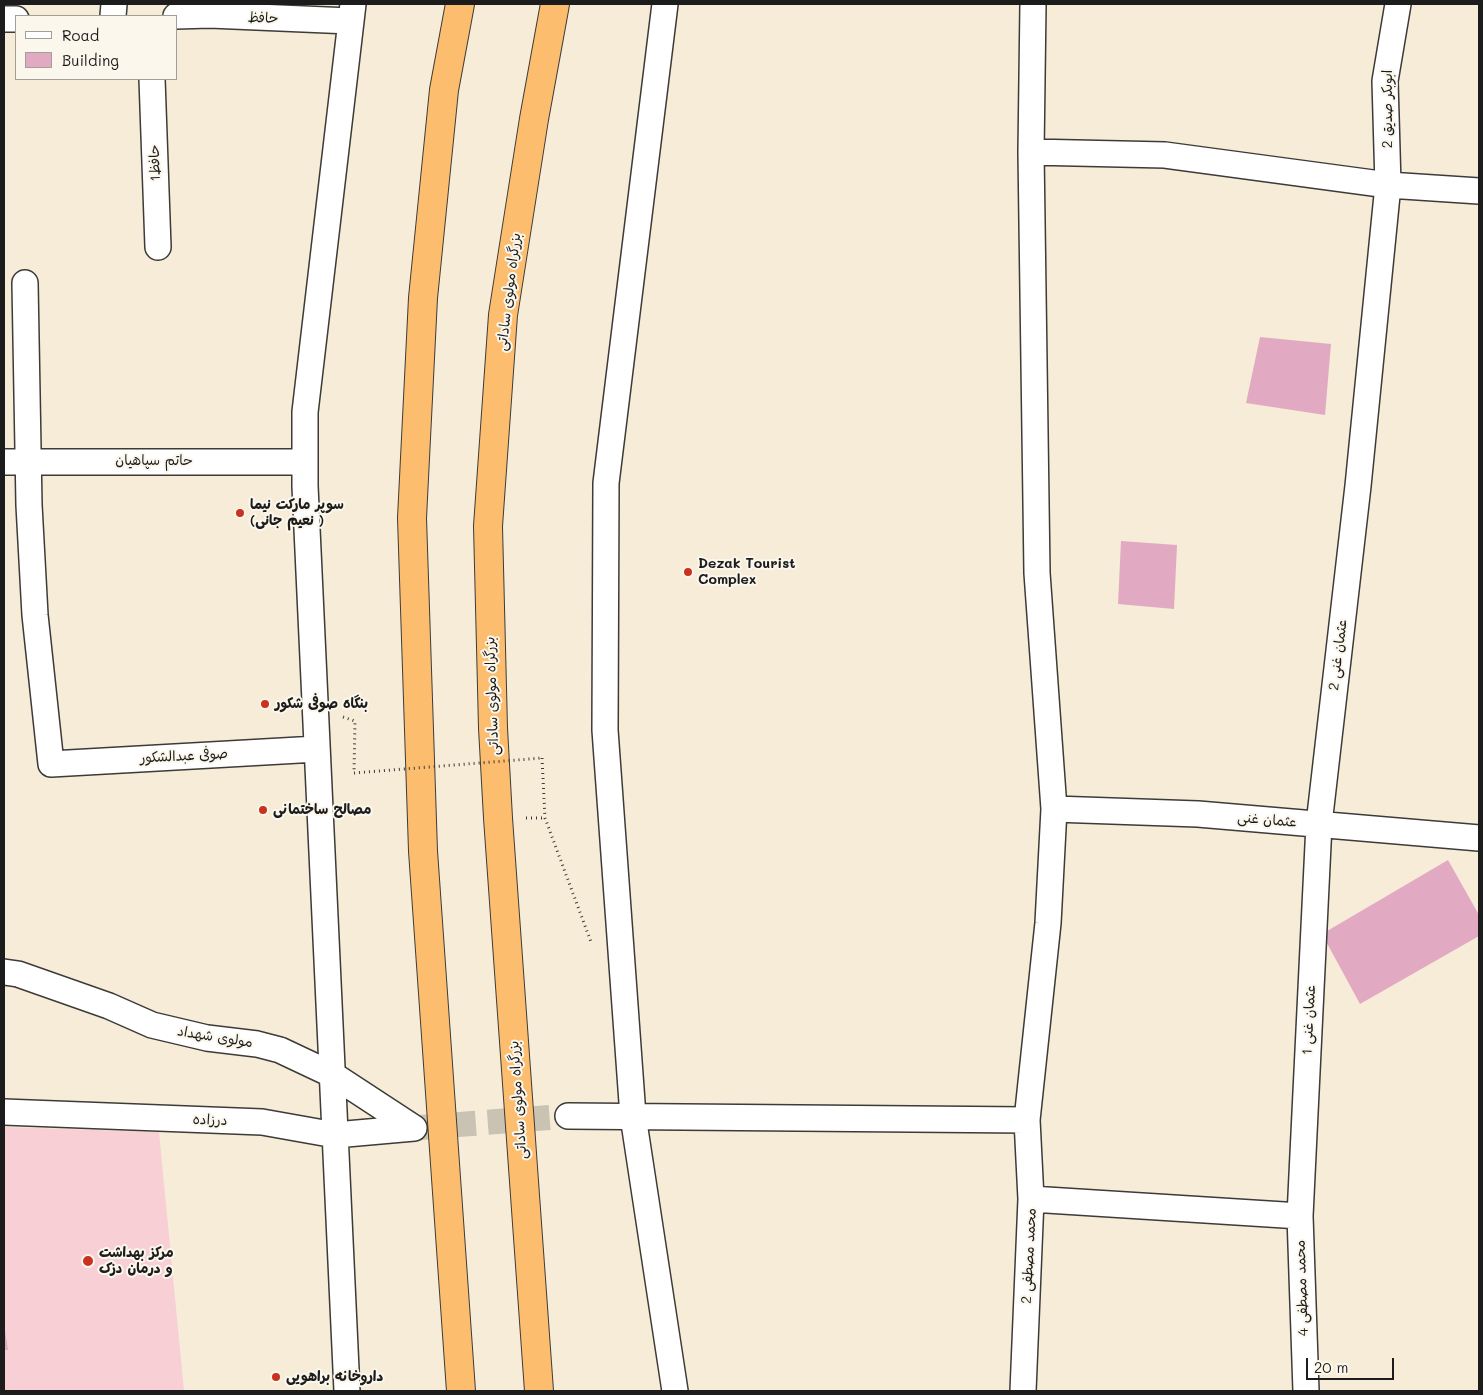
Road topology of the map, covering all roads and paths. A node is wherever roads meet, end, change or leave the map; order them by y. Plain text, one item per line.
1 (460, 4) edge
2 (555, 4) edge
3 (666, 4) edge
4 (1033, 4) edge
5 (1398, 4) edge
6 (352, 12) edge
7 (178, 16) edge
8 (152, 80) edge
9 (1031, 152) junction
10 (1388, 185) junction
11 (1479, 191) edge
12 (158, 247) dead end
13 (25, 283) dead end
14 (29, 461) junction
15 (4, 462) edge
16 (305, 462) junction
17 (1358, 486) joint
18 (355, 721) dead end
19 (317, 749) junction
20 (1054, 809) junction
21 (1318, 824) junction
22 (1479, 838) edge
23 (592, 943) dead end
24 (4, 972) edge
25 (333, 1075) junction
26 (4, 1112) edge
27 (568, 1116) tunnel mouth
28 (633, 1116) junction
29 (1027, 1120) junction
30 (414, 1128) joint
31 (335, 1135) junction
32 (1031, 1199) junction
33 (1300, 1216) junction
34 (347, 1391) edge
35 (461, 1391) edge
36 (539, 1391) edge
37 (676, 1391) edge
38 (1022, 1391) edge
39 (1306, 1391) edge

1 - 35 highway
2 - 36 highway, بزرگراه مولوی ساداتی
3 - 28 street
4 - 9 street, محمد مصطفی 2
5 - 10 street, ابوبکر صدیق 2
6 - 7 street, حافظ
6 - 16 street
8 - 12 street, حافظ1
9 - 10 street
9 - 20 street, محمد مصطفی 2
10 - 11 street
10 - 17 street, ابوبکر صدیق 2
13 - 14 street
14 - 15 street, حاتم سپاهیان
14 - 16 street, حاتم سپاهیان
14 - 19 street, صوفی عبدالشکور
16 - 19 street
17 - 21 street, عثمان غنی 2
18 - 23 path, bridge
19 - 25 street
20 - 21 street, عثمان غنی
20 - 29 street, محمد مصطفی 2
21 - 22 street, عثمان غنی
21 - 33 street, عثمان غنی 1
24 - 25 street, مولوی شهداد
25 - 30 street, مولوی شهداد
25 - 31 street
26 - 31 street, درزاده
27 - 28 street
28 - 29 street
28 - 37 street
29 - 32 street, محمد مصطفی 2
30 - 31 street, درزاده
31 - 34 street
32 - 33 street
32 - 38 street, محمد مصطفی 2
33 - 39 street, محمد مصطفی 4

